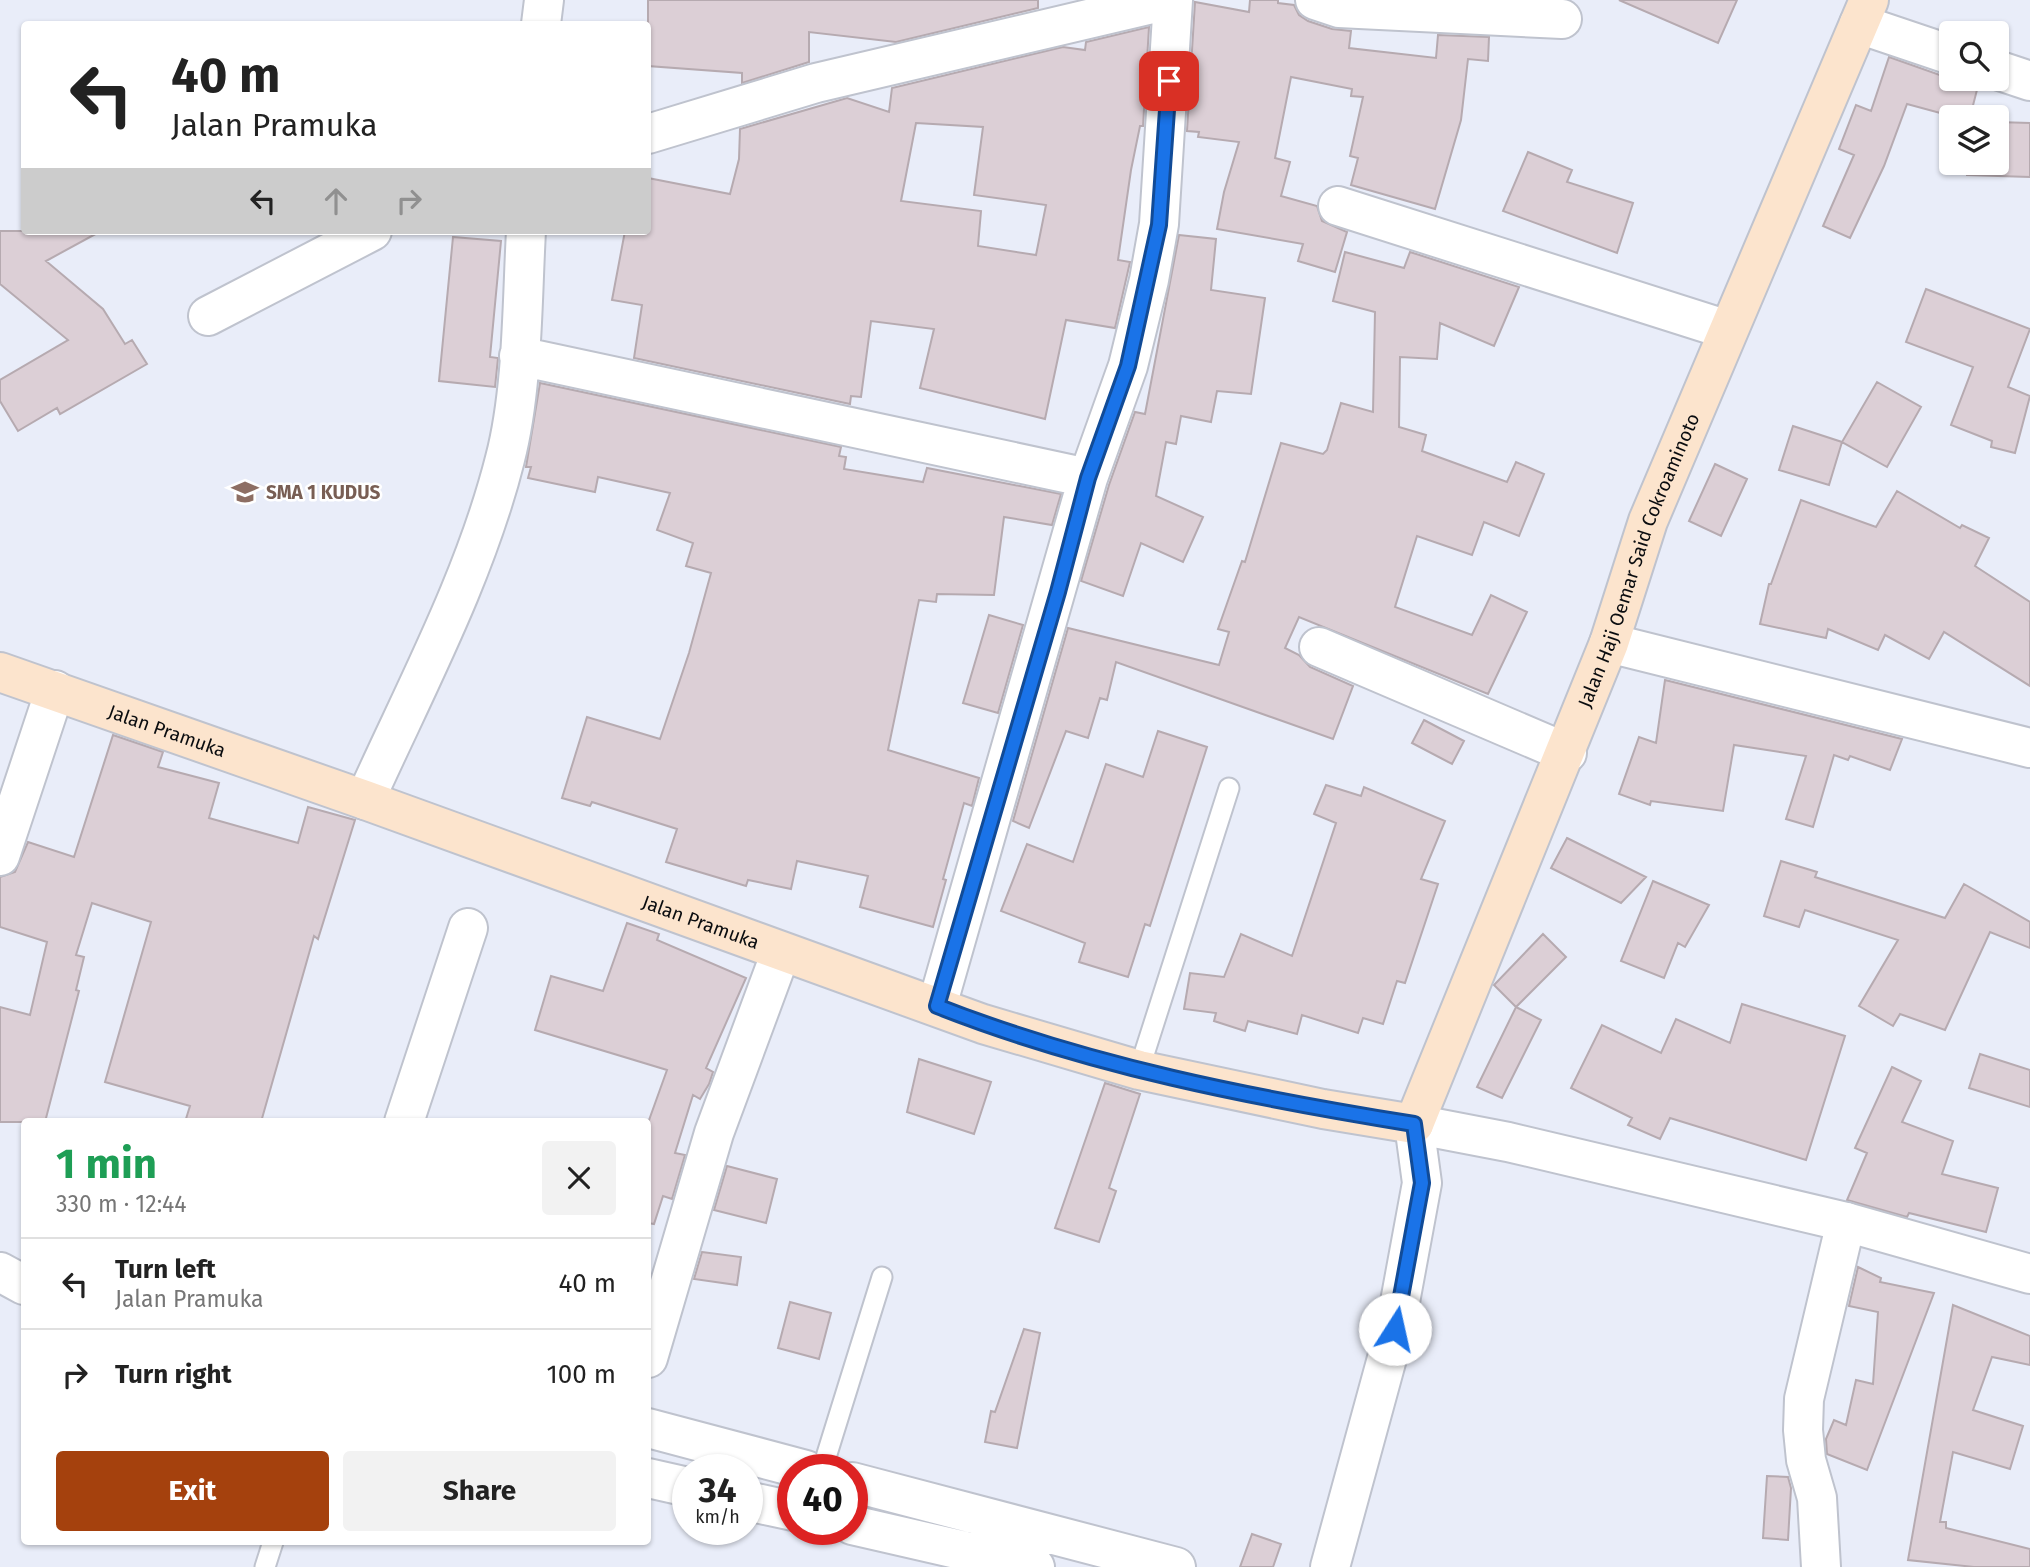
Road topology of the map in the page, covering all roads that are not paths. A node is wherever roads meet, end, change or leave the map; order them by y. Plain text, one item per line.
1 (544, 0) edge
2 (1171, 0) edge
3 (1315, 0) edge
4 (1864, 12) edge
5 (1562, 19) dead end
6 (541, 21) edge
7 (1939, 49) edge
8 (2009, 74) edge
9 (2030, 81) edge
10 (651, 133) edge
11 (1338, 206) dead end
12 (364, 235) edge
13 (526, 235) edge
14 (208, 316) dead end
15 (1728, 330) junction
16 (519, 356) junction
17 (1088, 478) junction
18 (1609, 643) junction
19 (1319, 647) dead end
20 (0, 672) edge
21 (54, 690) junction
22 (2030, 748) edge
23 (1567, 752) junction
24 (1229, 788) dead end
25 (365, 800) junction
26 (0, 856) edge
27 (468, 928) dead end
28 (781, 952) junction
29 (937, 1006) junction
30 (1139, 1070) junction
31 (405, 1118) edge
32 (1414, 1124) junction
33 (1846, 1222) junction
34 (0, 1273) edge
35 (2030, 1275) edge
36 (882, 1278) dead end
37 (21, 1284) edge
38 (651, 1348) edge
39 (651, 1429) edge
40 (827, 1454) edge
41 (777, 1462) edge
42 (651, 1479) edge
43 (672, 1483) edge
44 (868, 1486) edge
45 (868, 1529) edge
46 (272, 1545) edge
47 (265, 1567) edge
48 (1035, 1567) edge
49 (1176, 1567) edge
50 (1330, 1567) edge
51 (1821, 1567) edge

1 - 6 street
2 - 10 street
2 - 17 street
3 - 5 street
4 - 7 street
4 - 15 main road, Jalan Haji Oemar Said Cokroaminoto
8 - 9 street
11 - 15 street
12 - 14 street
13 - 16 street
15 - 18 main road, Jalan Haji Oemar Said Cokroaminoto
16 - 17 street
16 - 25 street
17 - 29 street
18 - 22 street
18 - 23 main road, Jalan Haji Oemar Said Cokroaminoto
19 - 23 street
20 - 21 main road, Jalan Pramuka
21 - 25 main road, Jalan Pramuka
21 - 26 street
23 - 32 main road, Jalan Haji Oemar Said Cokroaminoto
24 - 30 lane
25 - 28 main road, Jalan Pramuka
27 - 31 street
28 - 29 main road, Jalan Pramuka
28 - 38 street
29 - 30 main road, Jalan Pramuka
30 - 32 main road, Jalan Pramuka
32 - 33 street
32 - 50 street
33 - 35 street
33 - 51 street
34 - 37 street
36 - 40 lane
39 - 41 street
42 - 43 street
44 - 49 street
45 - 48 street
46 - 47 lane

